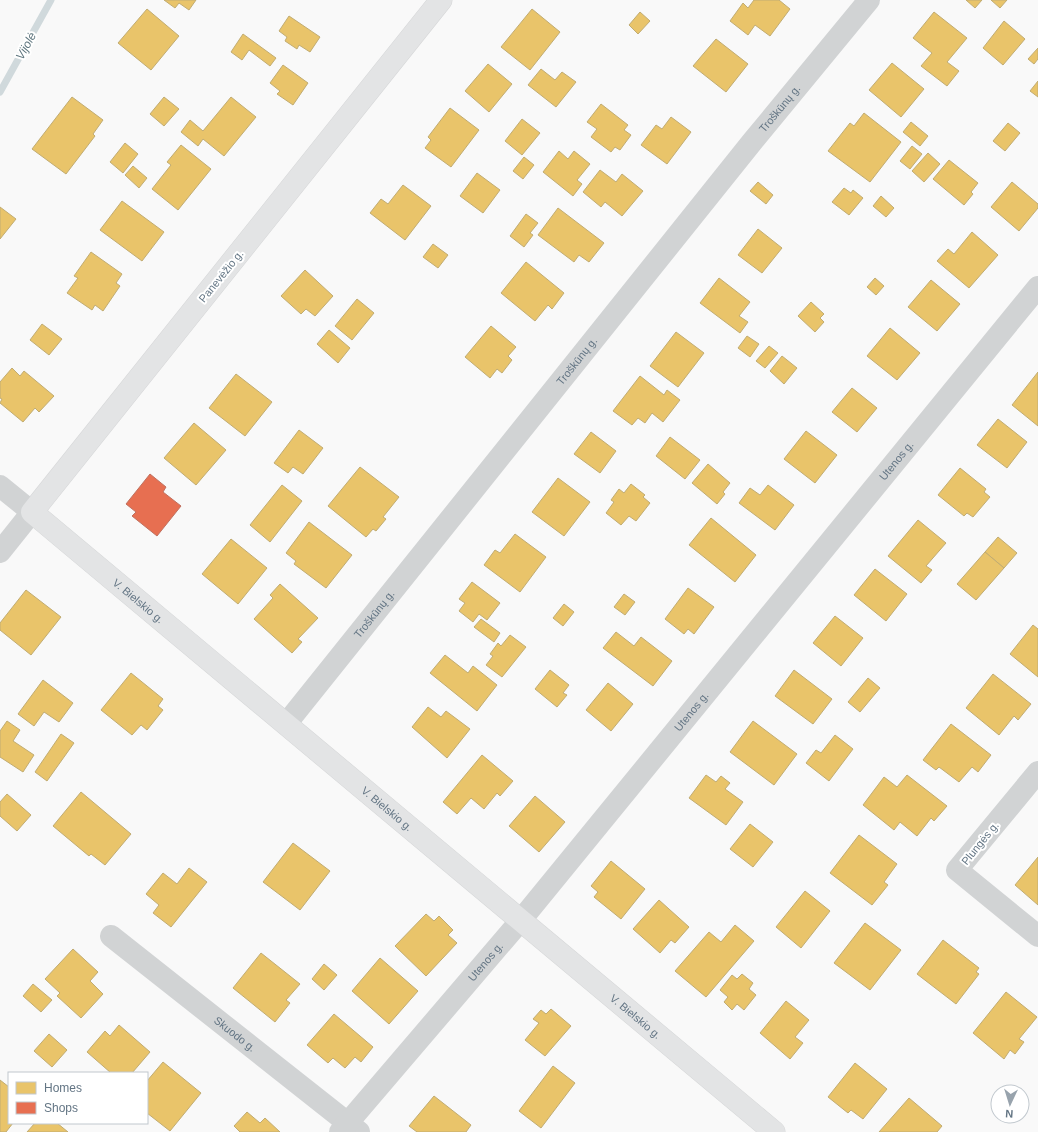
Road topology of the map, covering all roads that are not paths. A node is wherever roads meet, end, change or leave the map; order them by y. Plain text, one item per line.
1 (441, 0) edge
2 (869, 0) edge
3 (1038, 287) edge
4 (0, 486) edge
5 (32, 512) junction
6 (0, 552) edge
7 (286, 724) junction
8 (1038, 772) edge
9 (521, 920) junction
10 (111, 936) dead end
11 (1038, 936) edge
12 (349, 1129) edge
13 (774, 1132) edge

1 - 5 street, Panevėžio g.
2 - 7 street, Troškūnų g.
3 - 9 street, Utenos g.
4 - 5 street, V. Bielskio g.
5 - 6 street, Panevėžio g.
5 - 7 street, V. Bielskio g.
7 - 9 street, V. Bielskio g.
8 - 11 street, Plungės g.
9 - 12 street, Utenos g.
9 - 13 street, V. Bielskio g.
10 - 12 street, Skuodo g.

